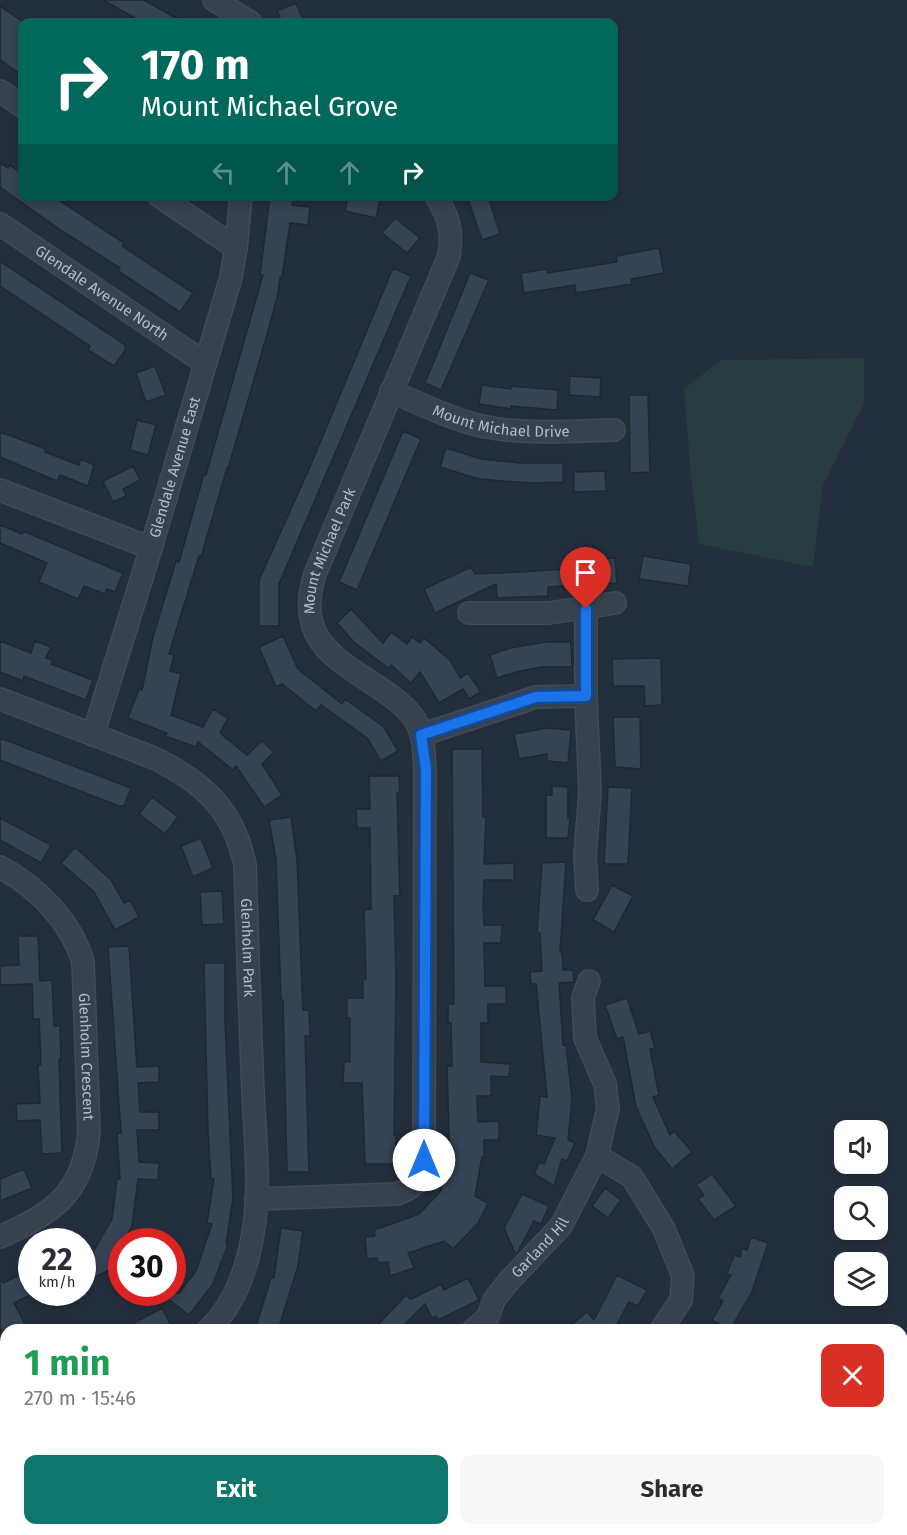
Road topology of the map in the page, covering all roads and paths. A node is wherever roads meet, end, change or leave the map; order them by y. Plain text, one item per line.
1 (214, 0) edge
2 (243, 18) edge
3 (0, 91) edge
4 (18, 103) edge
5 (166, 201) edge
6 (241, 201) edge
7 (439, 201) edge
8 (0, 224) edge
9 (236, 248) junction
10 (205, 363) junction
11 (391, 391) junction
12 (614, 430) dead end
13 (0, 490) edge
14 (151, 548) junction
15 (615, 603) dead end
16 (586, 609) junction
17 (469, 613) dead end
18 (586, 696) junction
19 (0, 699) edge
20 (93, 735) junction
21 (421, 735) junction
22 (0, 867) edge
23 (587, 890) dead end
24 (589, 981) dead end
25 (597, 1156) junction
26 (256, 1199) junction
27 (0, 1237) edge
28 (213, 1324) edge
29 (480, 1324) edge
30 (665, 1324) edge

1 - 2 street
3 - 4 street
5 - 9 street
6 - 9 street, Glendale Avenue East
7 - 11 street, Mount Michael Park
8 - 10 street, Glendale Avenue North
9 - 10 street, Glendale Avenue East
10 - 14 street, Glendale Avenue East
11 - 12 street, Mount Michael Drive
11 - 21 street, Mount Michael Park
13 - 14 street
14 - 20 street, Glendale Avenue East
15 - 16 street
16 - 17 street
16 - 18 street
18 - 21 street
18 - 23 street
19 - 20 street, Glenholm Park
20 - 26 street, Glenholm Park
21 - 26 street, Mount Michael Park
22 - 27 street, Glenholm Crescent
24 - 25 street, Garland Hil
25 - 29 street, Garland Hil
25 - 30 street
26 - 28 street, Glenholm Park

